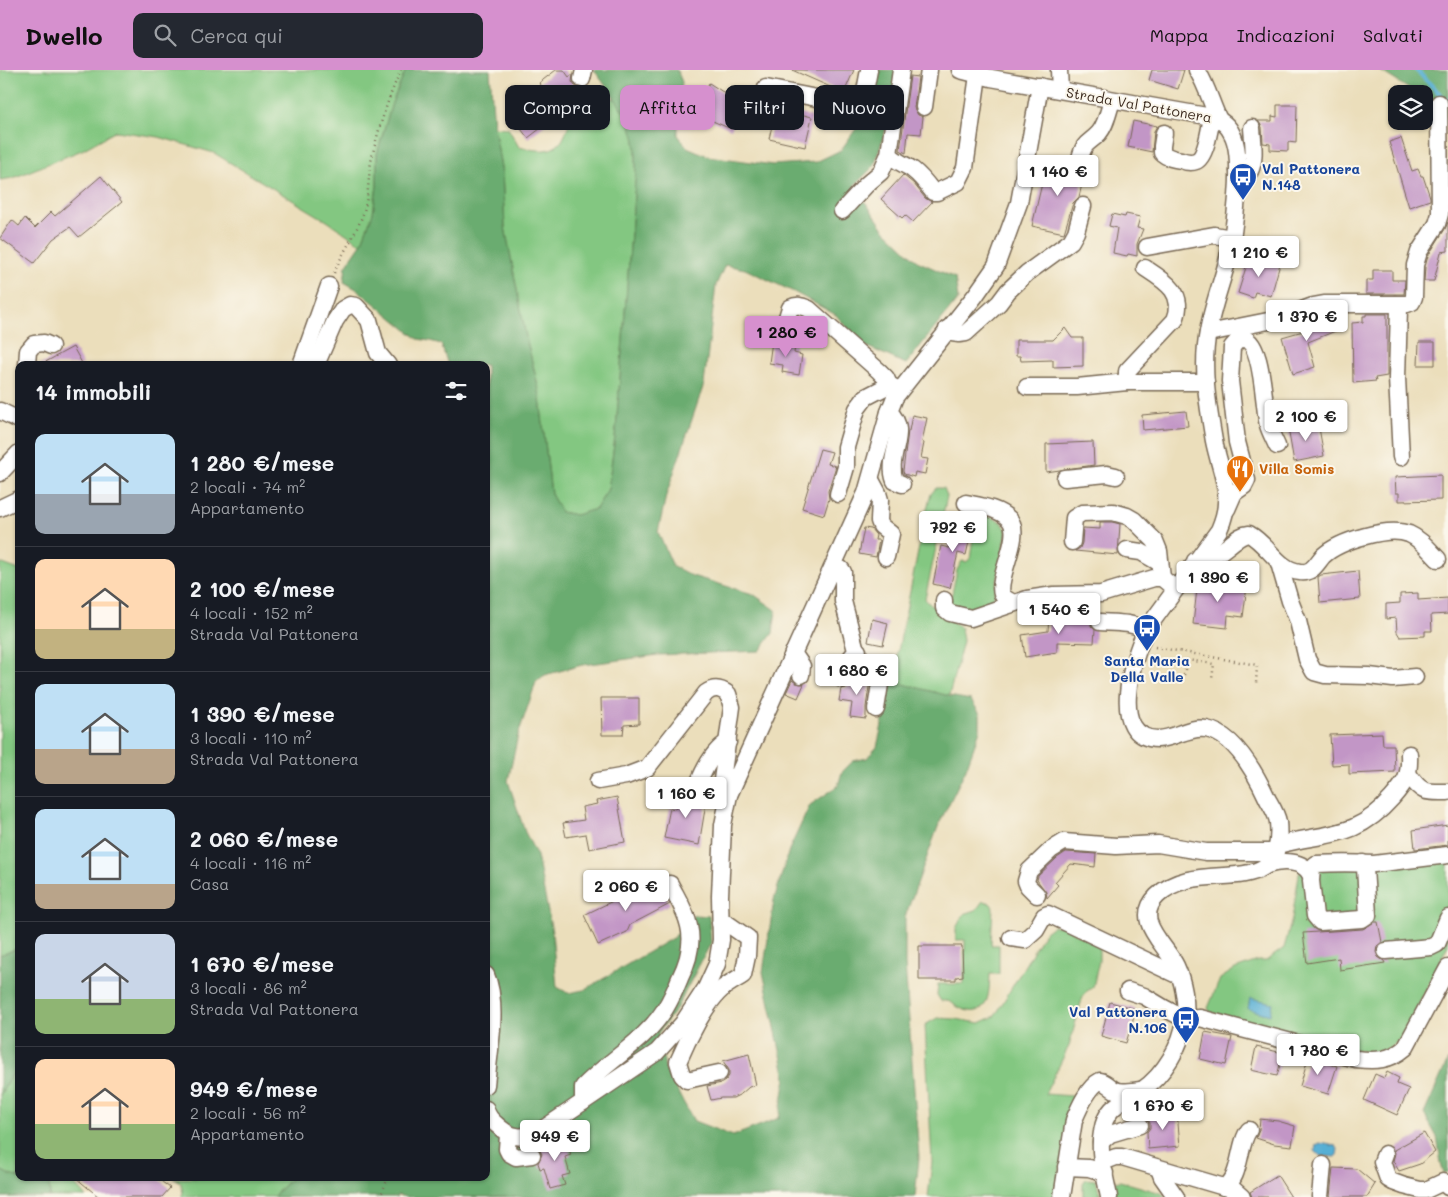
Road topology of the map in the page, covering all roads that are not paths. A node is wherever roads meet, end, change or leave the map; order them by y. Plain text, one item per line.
1 (869, 70) edge
2 (901, 70) edge
3 (929, 70) edge
4 (960, 70) edge
5 (1059, 70) edge
6 (1198, 70) edge
7 (1000, 74) edge
8 (978, 75) junction
9 (1040, 86) junction
10 (1060, 90) junction
11 (804, 96) edge
12 (1112, 100) junction
13 (1439, 103) dead end
14 (924, 107) dead end
15 (1216, 118) junction
16 (1252, 128) dead end
17 (1164, 133) dead end
18 (889, 154) junction
19 (1080, 158) dead end
20 (1238, 171) junction
21 (1082, 206) dead end
22 (842, 211) dead end
23 (1232, 238) junction
24 (1148, 247) dead end
25 (1145, 268) dead end
26 (329, 286) road end
27 (1395, 304) junction
28 (947, 329) junction
29 (1208, 333) junction
30 (781, 336) dead end
31 (51, 346) dead end
32 (28, 361) edge
33 (302, 361) edge
34 (318, 361) edge
35 (385, 361) edge
36 (1127, 382) junction
37 (1206, 382) junction
38 (894, 387) junction
39 (1027, 387) dead end
40 (0, 411) edge
41 (888, 412) junction
42 (15, 418) edge
43 (1277, 446) dead end
44 (15, 457) edge
45 (1401, 457) dead end
46 (0, 473) edge
47 (1116, 476) dead end
48 (1065, 478) dead end
49 (871, 480) junction
50 (902, 484) dead end
51 (838, 494) dead end
52 (15, 501) edge
53 (966, 503) dead end
54 (0, 508) edge
55 (1226, 511) junction
56 (1072, 542) dead end
57 (1127, 550) dead end
58 (886, 557) dead end
59 (1438, 559) dead end
60 (1195, 561) junction
61 (1279, 563) junction
62 (833, 567) junction
63 (1166, 577) junction
64 (944, 600) dead end
65 (1014, 603) junction
66 (1100, 622) dead end
67 (1142, 637) junction
68 (858, 651) junction
69 (793, 653) junction
70 (802, 675) dead end
71 (1415, 677) dead end
72 (842, 678) dead end
73 (876, 709) dead end
74 (728, 742) junction
75 (1409, 754) dead end
76 (1409, 775) junction
77 (598, 781) dead end
78 (697, 787) dead end
79 (1448, 792) edge
80 (728, 796) junction
81 (1274, 854) junction
82 (1448, 855) edge
83 (1363, 863) junction
84 (1310, 874) junction
85 (670, 884) dead end
86 (1038, 895) dead end
87 (1448, 918) edge
88 (720, 923) junction
89 (1011, 938) dead end
90 (1386, 951) dead end
91 (1448, 968) edge
92 (1179, 976) junction
93 (490, 987) edge
94 (1128, 991) dead end
95 (1185, 1018) junction
96 (490, 1033) edge
97 (719, 1073) dead end
98 (1142, 1090) junction
99 (583, 1102) junction
100 (490, 1117) edge
101 (1140, 1125) dead end
102 (1249, 1130) dead end
103 (508, 1135) junction
104 (1101, 1142) junction
105 (1385, 1154) dead end
106 (532, 1155) dead end
107 (1323, 1165) dead end
108 (1066, 1168) junction
109 (1104, 1168) junction
110 (1159, 1169) junction
111 (1224, 1187) junction
112 (1448, 1188) edge
113 (1062, 1197) edge
114 (1109, 1197) edge
115 (1176, 1197) edge
116 (1242, 1197) edge
117 (1320, 1197) edge
118 (1442, 1197) edge

1 - 11 street
2 - 18 street
3 - 14 street
4 - 8 street, Strada Val Pattonera
5 - 10 street
6 - 15 street
7 - 8 street, Strada Val Pattonera
7 - 9 street, Strada Val Pattonera
8 - 18 street
9 - 10 street, Strada Val Pattonera
9 - 28 street
10 - 12 street, Strada Val Pattonera
12 - 15 street, Strada Val Pattonera
12 - 19 street
13 - 27 street
15 - 17 street
15 - 20 street, Strada Val Pattonera
16 - 20 street
18 - 22 street
20 - 23 street, Strada Val Pattonera
21 - 28 street
23 - 24 street
23 - 29 street, Strada Val Pattonera
25 - 36 street
26 - 33 street
27 - 29 street
27 - 45 street
28 - 38 street
29 - 37 street, Strada Val Pattonera
30 - 38 street
31 - 32 street
34 - 35 street
36 - 37 street
36 - 39 street
37 - 55 street, Strada Val Pattonera
38 - 41 street
38 - 51 street
40 - 42 street
41 - 49 street
41 - 50 street
43 - 55 street
44 - 46 street
47 - 48 street
49 - 58 street
49 - 62 street
52 - 54 street
53 - 65 street
55 - 60 street, Strada Val Pattonera
56 - 63 street
57 - 63 street
59 - 61 street
60 - 61 street
60 - 63 street, Strada Val Pattonera
61 - 71 street
62 - 68 street
62 - 69 street
63 - 65 street
63 - 67 street, Strada Val Pattonera
64 - 65 street
66 - 67 street
67 - 81 street, Strada Val Pattonera
68 - 72 street
68 - 73 street
69 - 70 street
69 - 80 street
74 - 77 street
74 - 78 street
74 - 80 street
75 - 76 street
76 - 79 street
76 - 81 street
80 - 88 street
81 - 84 street
81 - 86 street
81 - 92 street
82 - 83 street
83 - 84 street
83 - 84 street
85 - 99 street
87 - 90 street
88 - 97 street
88 - 99 street
89 - 92 street
91 - 95 street
92 - 95 street
93 - 96 street
94 - 95 street
95 - 98 street
98 - 104 street
98 - 108 street
99 - 103 street
100 - 103 street
101 - 104 street
102 - 111 street
103 - 106 street
104 - 109 street
105 - 112 street
107 - 117 street
108 - 109 street
108 - 113 street
109 - 110 street
109 - 114 street
110 - 111 street
110 - 115 street
111 - 116 street
112 - 118 street

